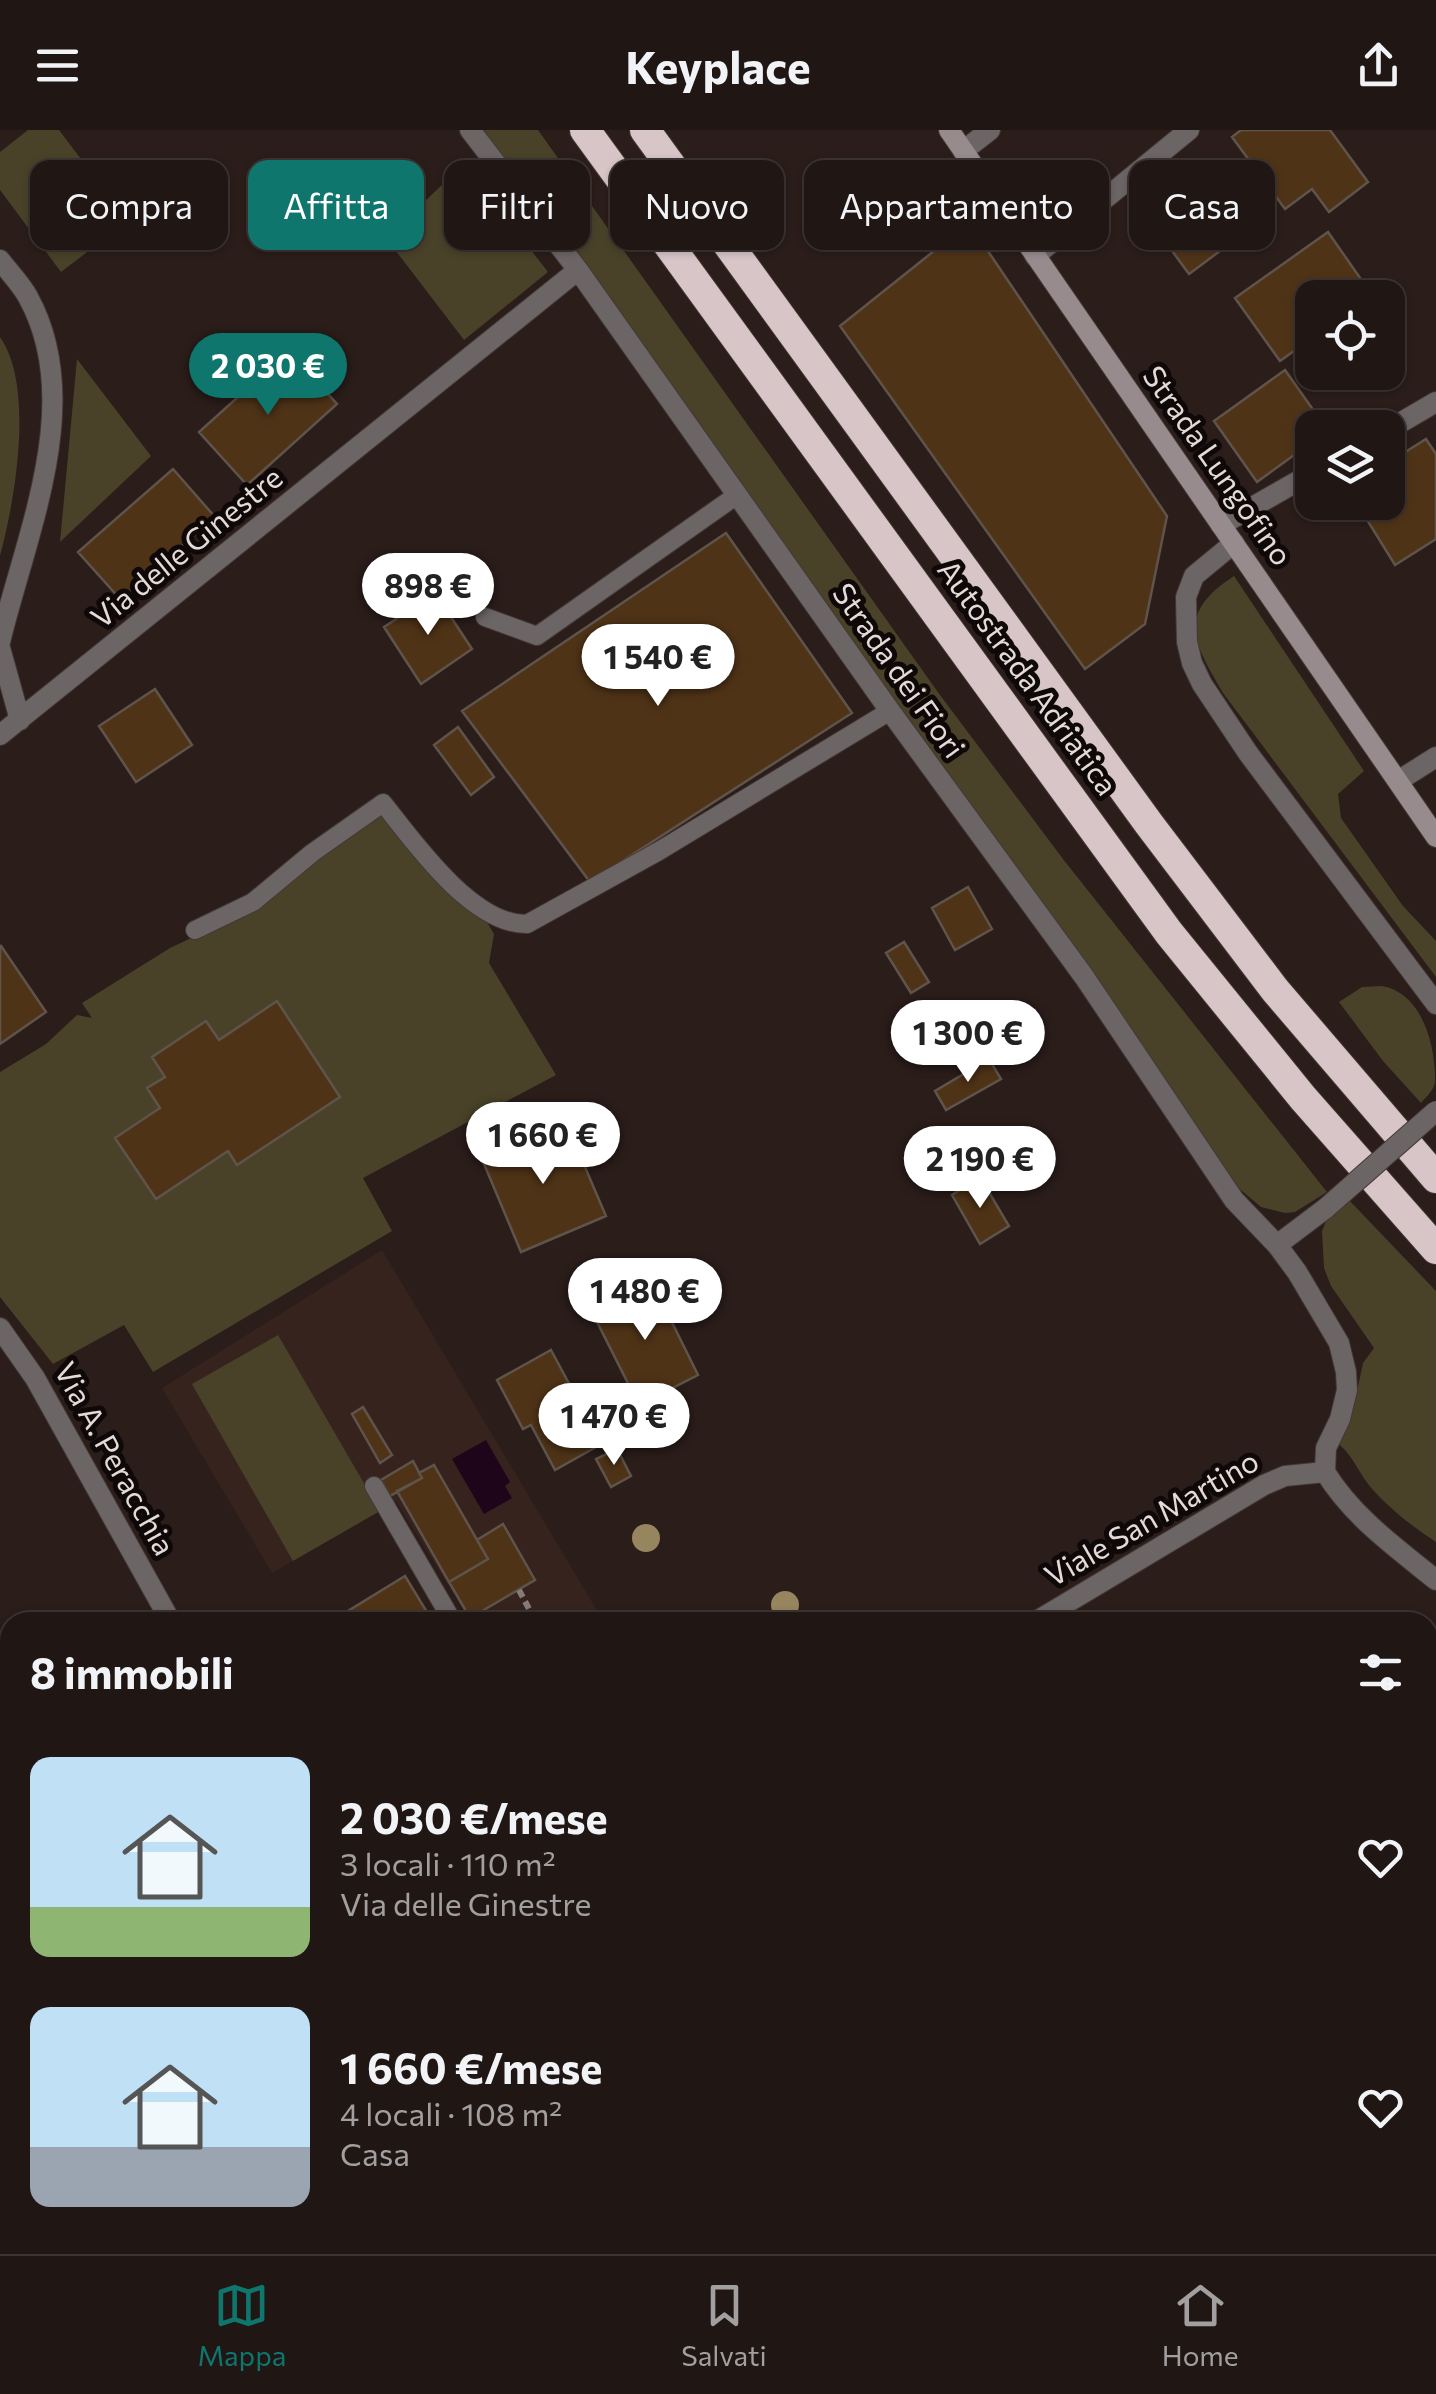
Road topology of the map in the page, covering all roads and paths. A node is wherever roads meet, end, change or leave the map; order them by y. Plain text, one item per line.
1 (470, 130) edge
2 (585, 130) edge
3 (644, 130) edge
4 (949, 130) edge
5 (990, 130) edge
6 (1189, 130) edge
7 (963, 151) junction
8 (1036, 256) junction
9 (0, 260) edge
10 (578, 270) junction
11 (1436, 402) edge
12 (1405, 420) edge
13 (1295, 483) edge
14 (737, 496) junction
15 (1221, 525) junction
16 (1234, 543) junction
17 (486, 617) dead end
18 (0, 645) edge
19 (890, 712) junction
20 (20, 720) junction
21 (0, 736) edge
22 (1436, 757) edge
23 (1398, 781) junction
24 (1436, 836) edge
25 (195, 930) dead end
26 (1436, 1004) edge
27 (1436, 1111) edge
28 (1436, 1178) edge
29 (1277, 1245) junction
30 (1436, 1249) edge
31 (0, 1328) edge
32 (1325, 1472) junction
33 (374, 1486) dead end
34 (1436, 1580) edge
35 (519, 1590) dead end
36 (165, 1612) edge
37 (447, 1612) edge
38 (531, 1612) edge
39 (1052, 1612) edge

1 - 10 street, Strada dei Fiori
2 - 30 highway, Autostrada Adriatica
3 - 28 highway, Autostrada Adriatica
4 - 7 main road, Strada Lungofino
5 - 7 street
6 - 8 street
7 - 8 main road, Strada Lungofino
8 - 15 main road, Strada Lungofino
9 - 18 street
10 - 14 street, Strada dei Fiori
10 - 20 street, Via delle Ginestre
11 - 12 street
13 - 15 street
14 - 17 lane
14 - 19 street, Strada dei Fiori
15 - 16 main road, Strada Lungofino
16 - 23 main road, Strada Lungofino
16 - 26 street
18 - 20 street
19 - 25 lane
19 - 29 street, Strada dei Fiori
20 - 21 street, Via delle Ginestre
22 - 23 street
23 - 24 main road, Strada Lungofino
27 - 29 street, bridge
29 - 32 street
31 - 36 street, Via A. Peracchia
32 - 34 street
32 - 39 street, Viale San Martino
33 - 37 lane
35 - 38 path

